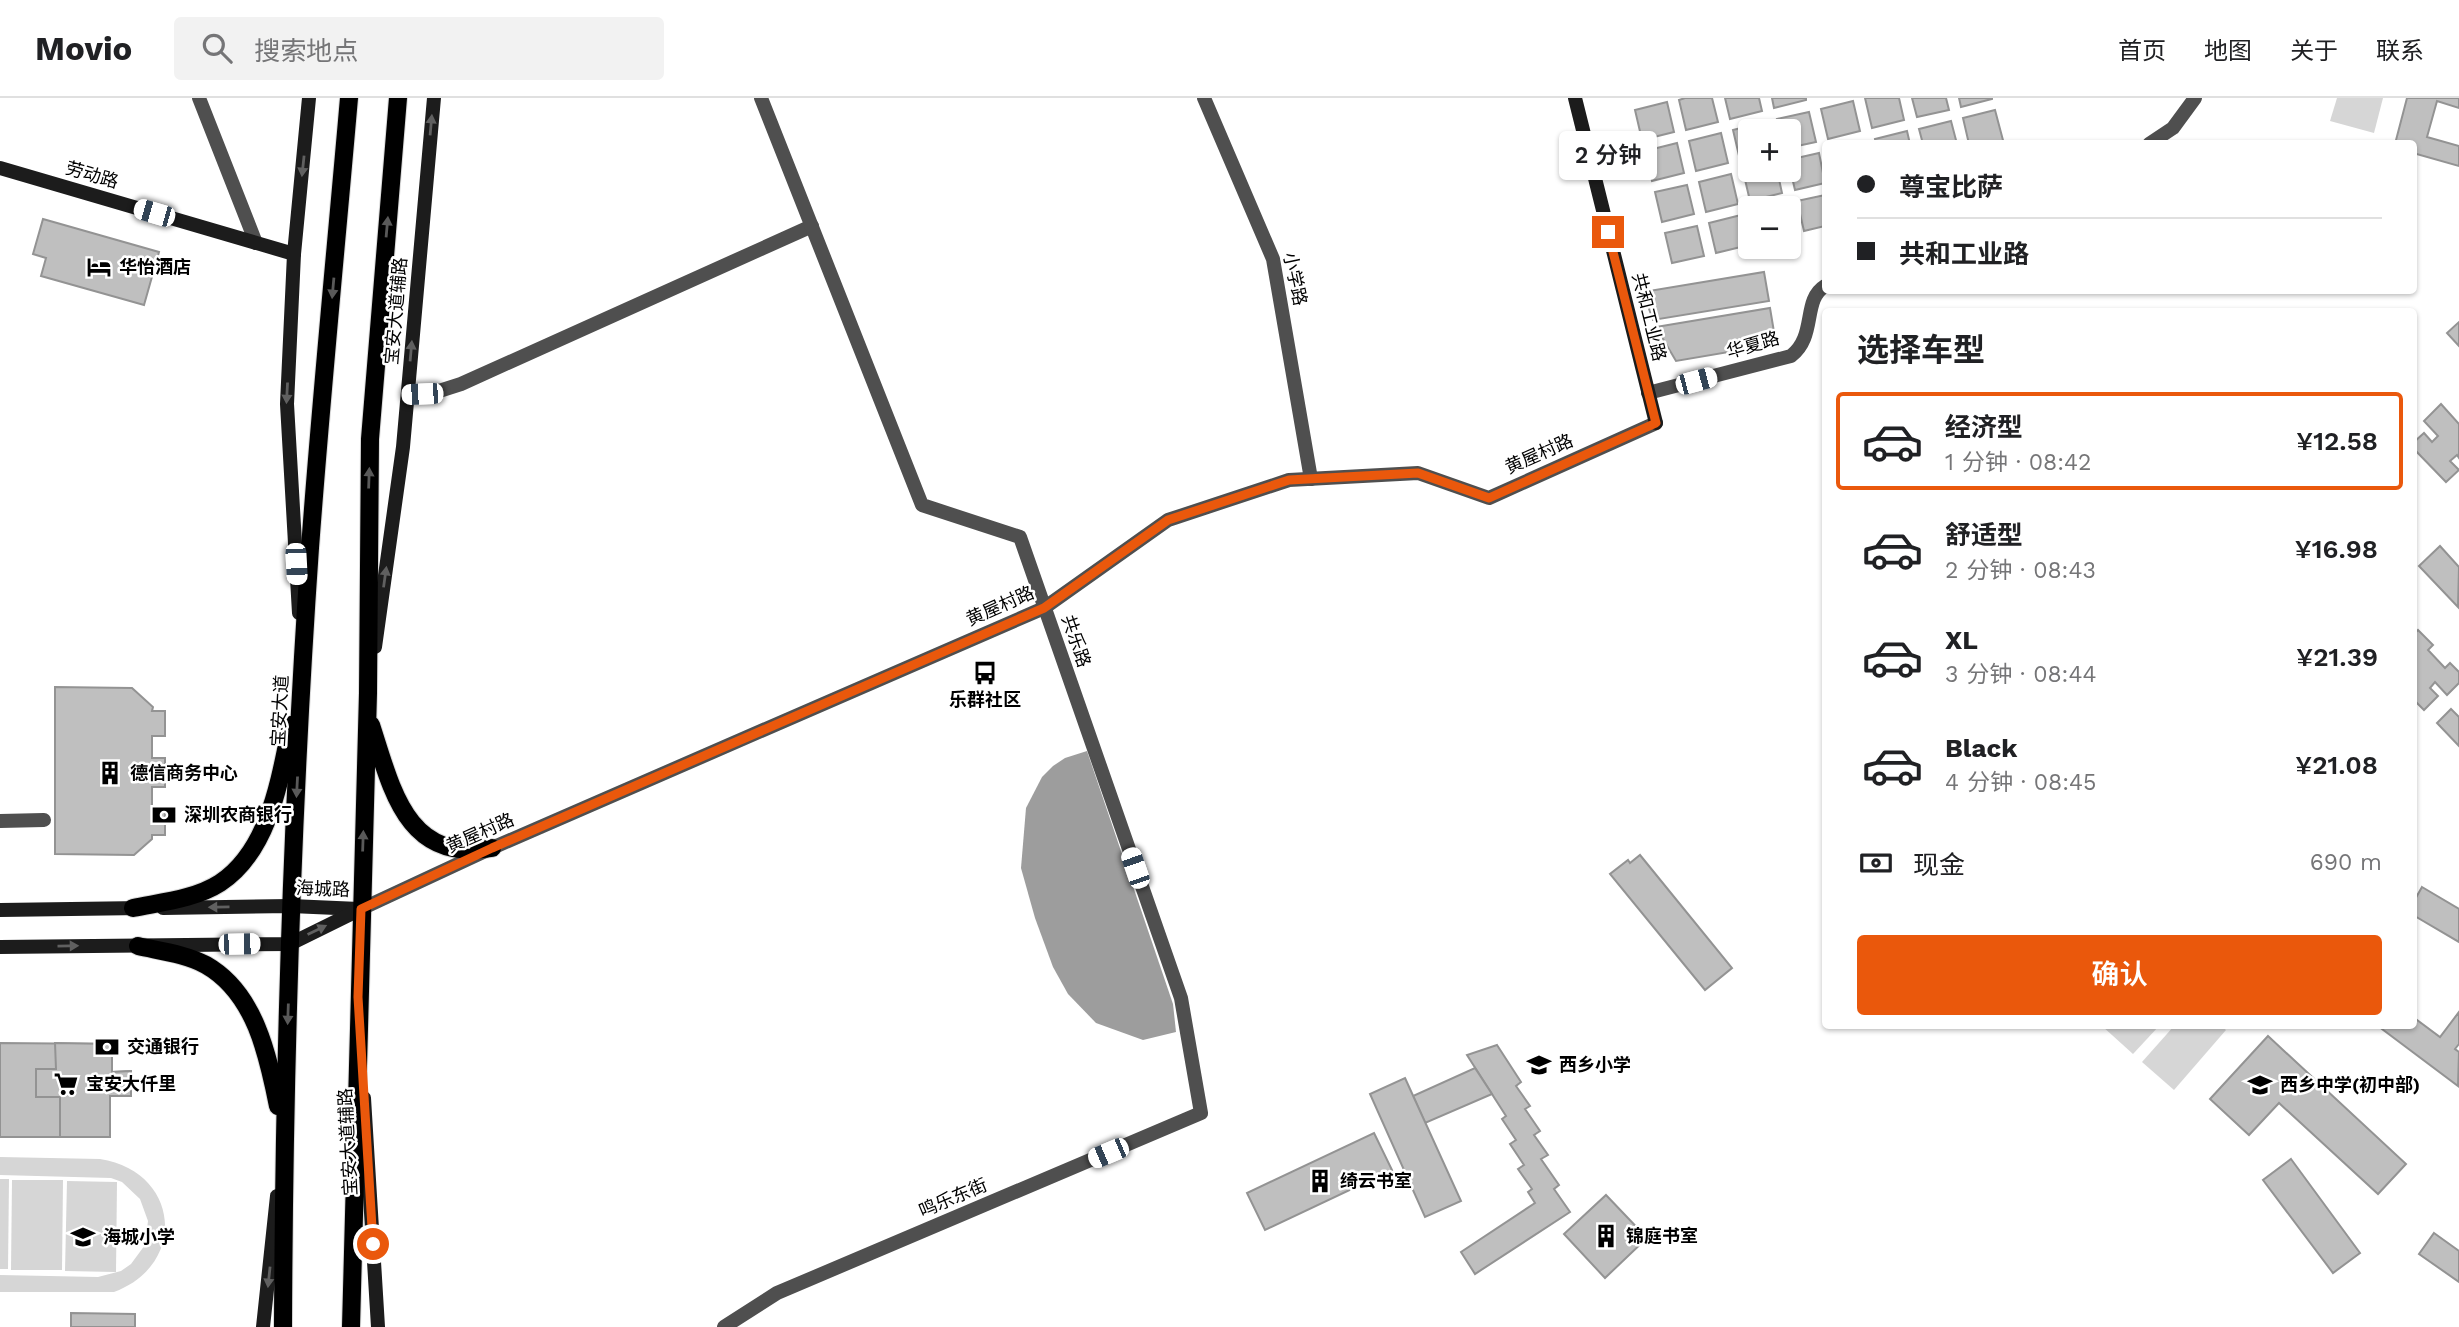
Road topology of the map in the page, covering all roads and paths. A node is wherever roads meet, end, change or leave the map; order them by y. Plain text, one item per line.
1 (199, 98) edge
2 (309, 98) edge
3 (349, 98) edge
4 (398, 98) edge
5 (434, 98) edge
6 (761, 98) edge
7 (1204, 98) edge
8 (1575, 98) edge
9 (2195, 98) edge
10 (2155, 140) edge
11 (0, 168) edge
12 (812, 226) junction
13 (256, 243) junction
14 (294, 254) junction
15 (1822, 288) edge
16 (1648, 393) junction
17 (408, 394) junction
18 (1656, 423) joint
19 (1311, 479) junction
20 (1044, 608) junction
21 (303, 670) junction
22 (368, 693) junction
23 (367, 713) junction
24 (44, 820) dead end
25 (0, 821) edge
26 (492, 848) junction
27 (291, 906) junction
28 (133, 908) junction
29 (361, 909) junction
30 (0, 910) edge
31 (290, 944) junction
32 (138, 946) junction
33 (0, 947) edge
34 (358, 997) junction
35 (1201, 1113) joint
36 (284, 1136) junction
37 (730, 1325) edge
38 (263, 1327) edge
39 (283, 1327) edge
40 (351, 1327) edge
41 (378, 1327) edge

1 - 13 street
2 -> 14 main road
3 -> 21 main road, 宝安大道
22 -> 4 main road
17 -> 5 main road, 宝安大道辅路
6 - 12 street, 共乐路
7 - 19 street, 小学路
8 - 16 main road, 共和工业路
9 - 10 street
11 - 13 main road, 劳动路
12 - 17 street
12 - 20 street, 共乐路
13 - 14 main road, 劳动路
14 -> 21 main road
15 - 16 street, 华夏路
16 - 18 main road, 共和工业路
22 -> 17 main road, 宝安大道辅路
18 - 19 street, 黄屋村路
19 - 20 street, 黄屋村路
20 - 26 street, 黄屋村路
20 - 35 street, 共乐路
21 -> 27 main road, 宝安大道
21 - 28 main road
22 - 23 main road
23 - 26 main road
29 -> 23 main road
24 - 25 street
26 - 29 street, 黄屋村路
27 -> 28 main road, 海城路
27 - 29 main road, 海城路
27 - 31 main road, 宝安大道
28 - 30 main road, 海城路
31 -> 29 main road, 海城路
29 - 34 main road
31 - 32 main road, 海城路
31 -> 36 main road, 宝安大道
33 -> 32 main road, 海城路
32 - 36 main road
34 - 40 main road
34 - 41 main road, 宝安大道辅路
35 - 37 street, 鸣乐东街
36 -> 38 main road
36 - 39 main road, 宝安大道

